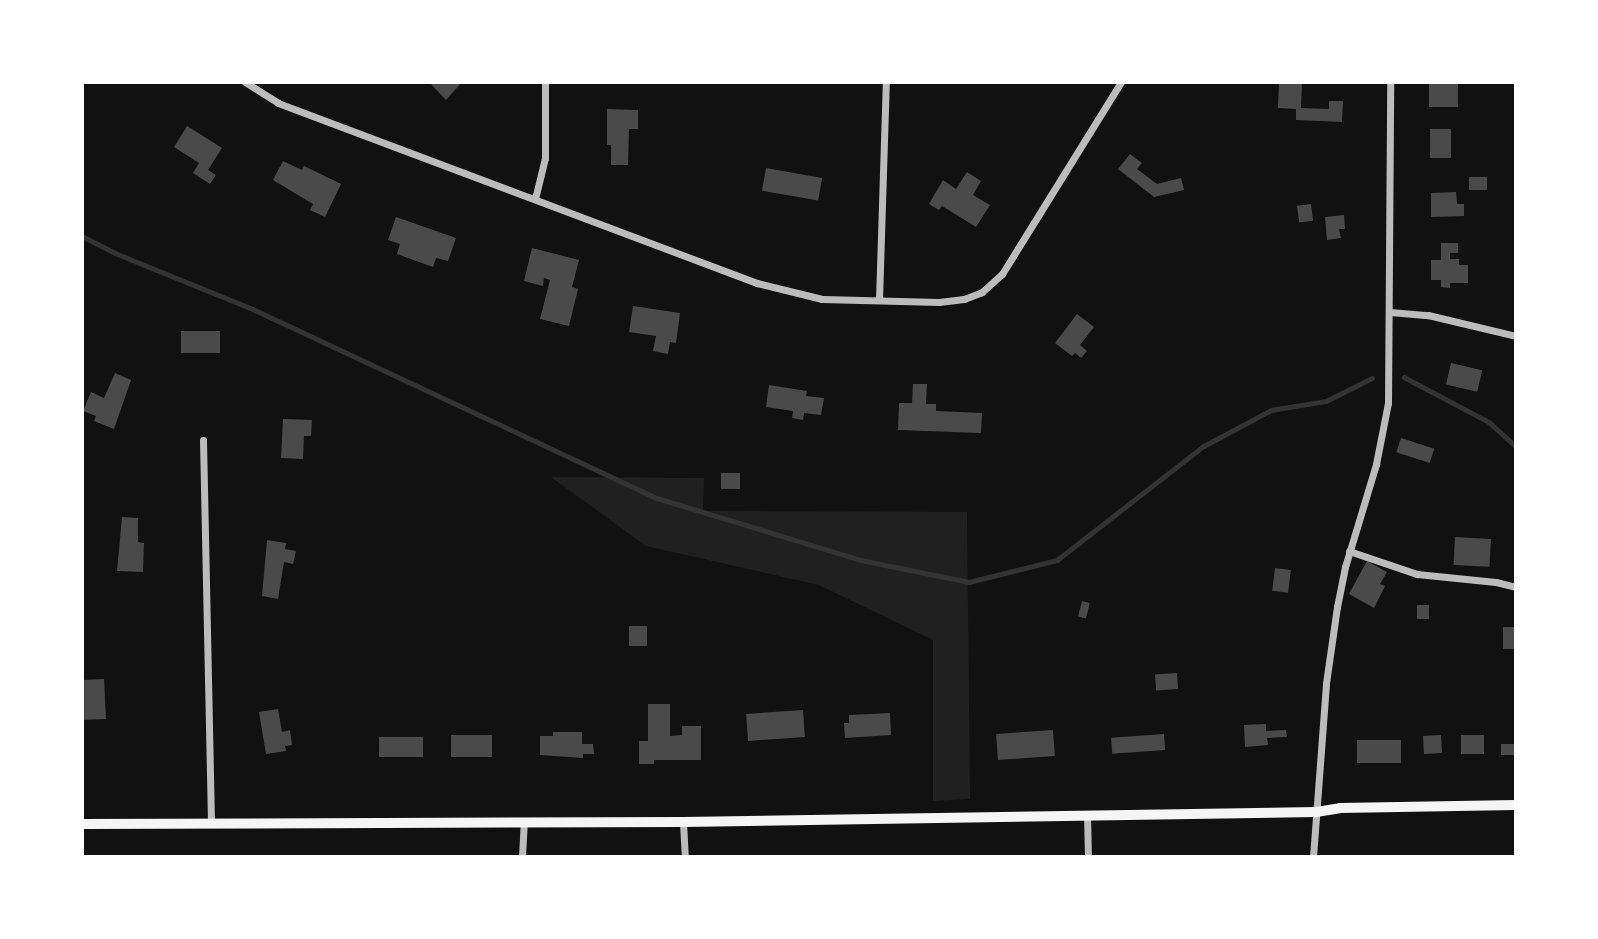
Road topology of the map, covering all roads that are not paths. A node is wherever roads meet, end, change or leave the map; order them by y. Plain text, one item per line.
1 (245, 82) edge
2 (545, 82) edge
3 (886, 82) edge
4 (1121, 82) edge
5 (1390, 82) edge
6 (535, 199) junction
7 (879, 300) junction
8 (1390, 312) junction
9 (1516, 336) edge
10 (203, 440) dead end
11 (1349, 551) junction
12 (1516, 587) edge
13 (1516, 805) edge
14 (1316, 812) junction
15 (1087, 814) junction
16 (211, 822) junction
17 (524, 822) junction
18 (683, 822) junction
19 (82, 824) edge
20 (522, 857) edge
21 (685, 857) edge
22 (1087, 857) edge
23 (1313, 857) edge

1 - 6 street
2 - 6 street
3 - 7 street
4 - 7 street
5 - 8 street
6 - 7 street
8 - 9 street
8 - 11 street
10 - 16 street
11 - 12 street
11 - 14 street
13 - 14 main road
14 - 15 main road
14 - 23 street
15 - 18 main road
15 - 22 street
16 - 17 main road
16 - 19 main road
17 - 18 main road
17 - 20 street
18 - 21 street

